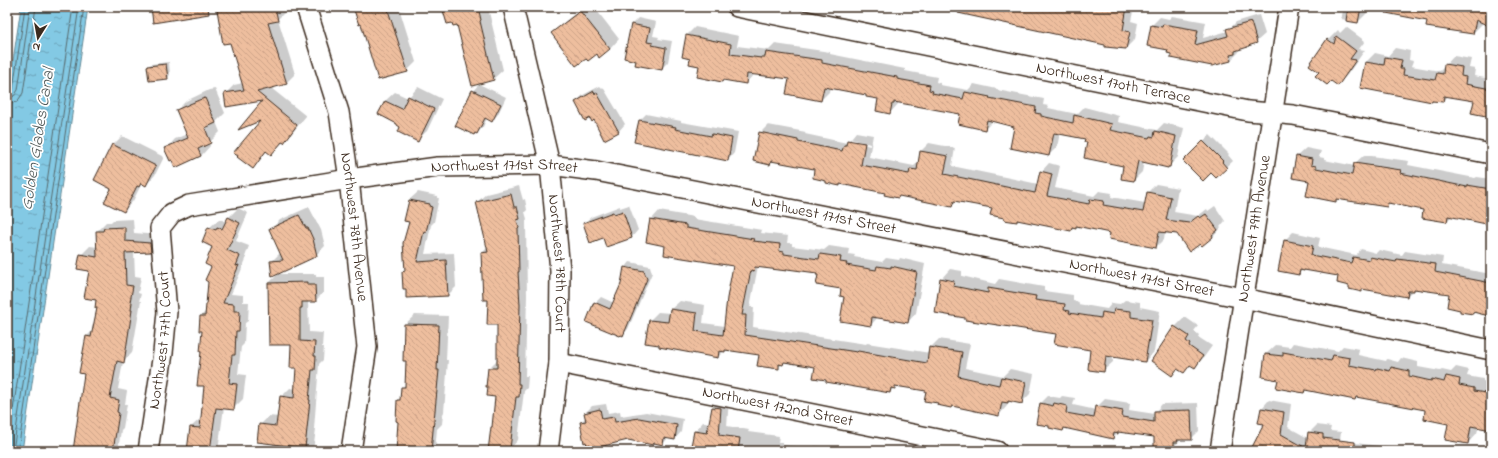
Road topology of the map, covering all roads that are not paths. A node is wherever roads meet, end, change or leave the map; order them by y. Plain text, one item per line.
1 (306, 7) edge
2 (513, 7) edge
3 (737, 7) edge
4 (1289, 7) edge
5 (1274, 114) junction
6 (1491, 154) edge
7 (550, 165) junction
8 (349, 179) junction
9 (160, 228) joint
10 (1243, 298) junction
11 (1491, 350) edge
12 (559, 363) junction
13 (148, 451) edge
14 (351, 451) edge
15 (548, 451) edge
16 (997, 451) edge
17 (1220, 451) edge

1 - 8 street, Northwest 78th Avenue
2 - 7 street, Northwest 78th Court
3 - 5 street, Northwest 170th Terrace
4 - 5 street, Northwest 79th Avenue
5 - 6 street, Northwest 170th Terrace
5 - 10 street, Northwest 79th Avenue
7 - 8 street, Northwest 171st Street
7 - 10 street, Northwest 171st Street
7 - 12 street, Northwest 78th Court
8 - 9 street, Northwest 171st Street
8 - 14 street, Northwest 78th Avenue
9 - 13 street, Northwest 77th Court
10 - 11 street, Northwest 171st Street
10 - 17 street, Northwest 79th Avenue
12 - 15 street, Northwest 78th Court
12 - 16 street, Northwest 172nd Street

